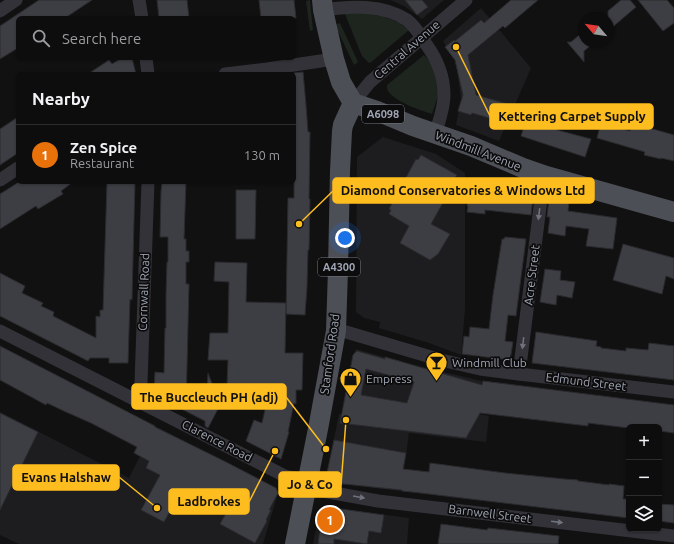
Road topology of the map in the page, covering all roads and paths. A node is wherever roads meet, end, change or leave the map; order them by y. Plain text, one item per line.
1 (16, 0) edge
2 (139, 0) edge
3 (466, 0) edge
4 (322, 5) edge
5 (0, 11) edge
6 (142, 16) edge
7 (422, 37) junction
8 (334, 59) junction
9 (146, 60) edge
10 (148, 72) edge
11 (242, 72) edge
12 (353, 103) junction
13 (435, 134) junction
14 (16, 169) edge
15 (546, 176) junction
16 (0, 180) edge
17 (148, 184) edge
18 (674, 212) edge
19 (0, 331) edge
20 (336, 331) junction
21 (519, 374) junction
22 (674, 392) edge
23 (138, 401) junction
24 (307, 484) junction
25 (674, 536) edge
26 (295, 544) edge

1 - 5 street
2 - 6 street
3 - 7 street, Central Avenue
4 - 7 street
4 - 8 main road
7 - 12 street, Central Avenue
7 - 13 street
8 - 11 street
8 - 12 main road
9 - 10 street
12 - 13 main road, Windmill Avenue / A6098
12 - 20 main road, Stamford Road / A4300
13 - 15 main road, Windmill Avenue / A6098
14 - 16 street
15 - 18 main road, Windmill Avenue / A6098
15 -> 21 street, Acre Street
17 - 23 street, Cornwall Road
19 - 23 street, Clarence Road
20 - 21 street, Edmund Street
20 - 24 main road, Stamford Road / A4300
21 - 22 street, Edmund Street
23 - 24 street, Clarence Road
24 -> 25 street, Barnwell Street
24 - 26 main road, Stamford Road / A4300

